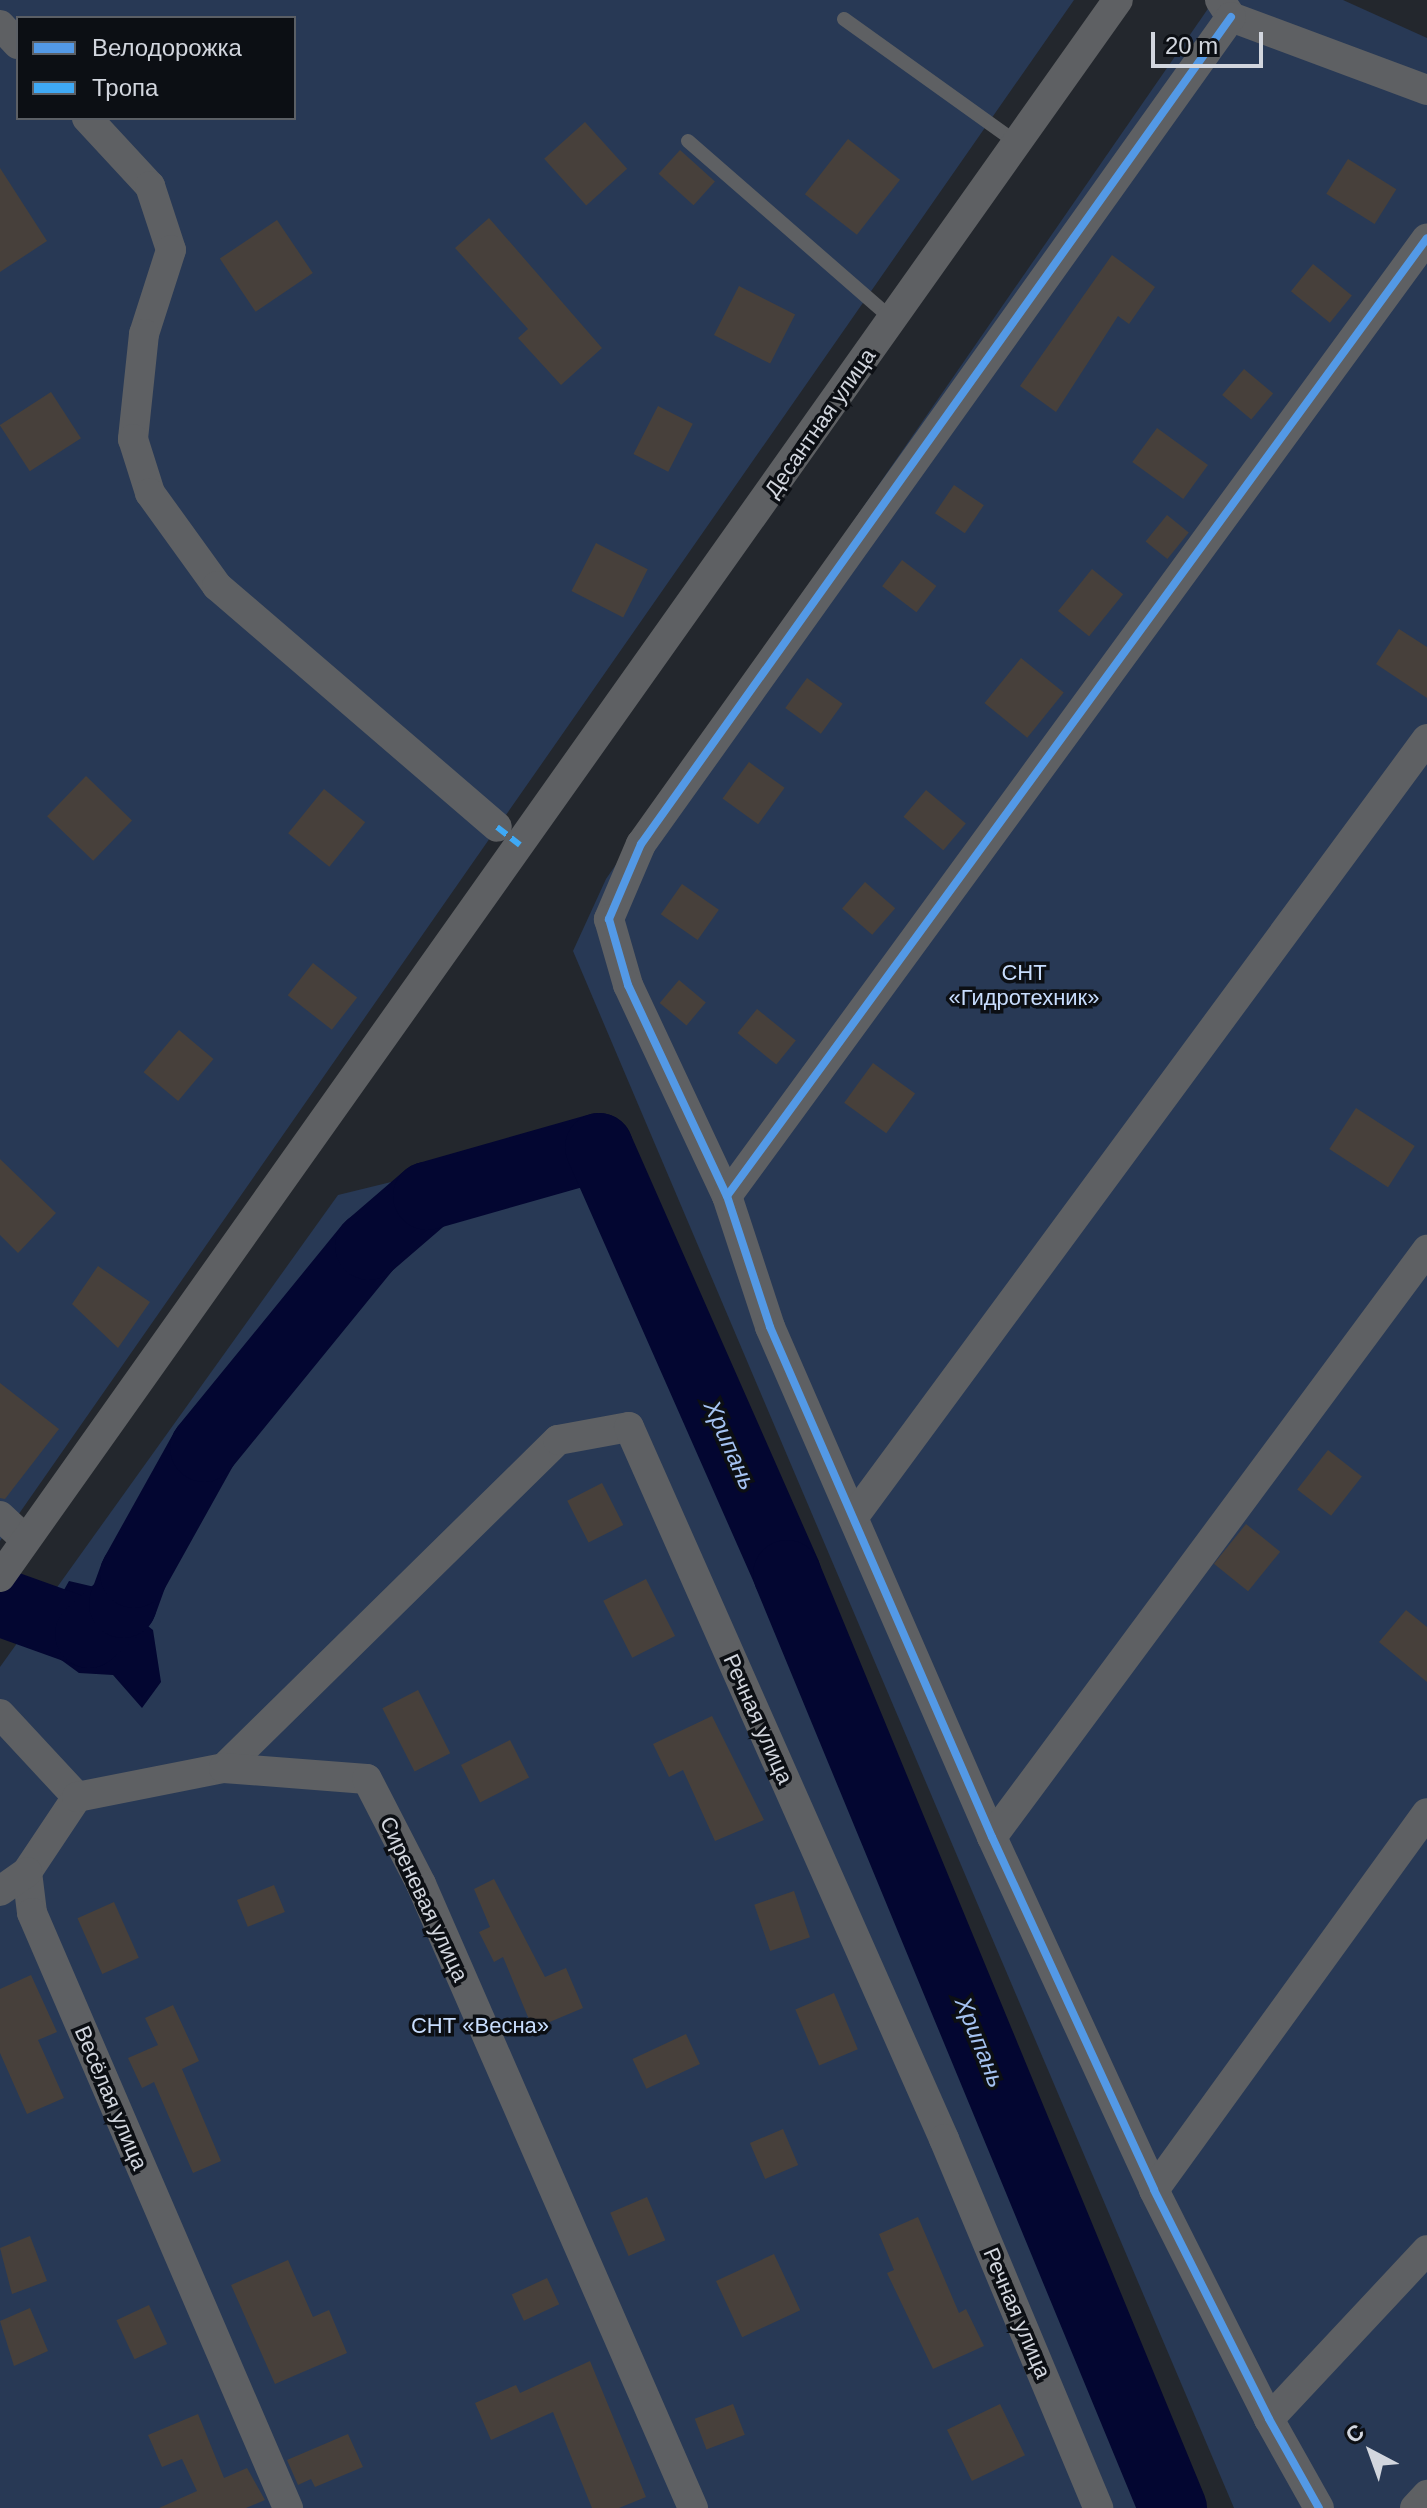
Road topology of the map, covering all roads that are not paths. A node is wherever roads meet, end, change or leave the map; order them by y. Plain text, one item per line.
1 (1118, 0) edge
2 (1226, 9) edge
3 (844, 19) dead end
4 (0, 25) edge
5 (16, 42) edge
6 (1427, 90) edge
7 (89, 120) edge
8 (688, 141) dead end
9 (1017, 143) junction
10 (1427, 238) edge
11 (893, 320) junction
12 (1427, 739) edge
13 (509, 836) junction
14 (727, 1196) junction
15 (1427, 1250) edge
16 (855, 1515) junction
17 (0, 1516) edge
18 (26, 1540) junction
19 (0, 1577) edge
20 (0, 1714) edge
21 (224, 1768) junction
22 (77, 1797) junction
23 (1427, 1813) edge
24 (992, 1837) junction
25 (27, 1872) junction
26 (0, 1891) edge
27 (1154, 2190) junction
28 (1427, 2250) edge
29 (1269, 2419) junction
30 (1427, 2495) edge
31 (288, 2508) edge
32 (693, 2508) edge
33 (1098, 2508) edge
34 (1319, 2508) edge
35 (1415, 2508) edge

1 - 9 street, Десантная улица
2 - 6 street
2 - 14 street
3 - 9 lane
4 - 5 street
7 - 13 street
8 - 11 lane
9 - 11 street, Десантная улица
10 - 14 street
11 - 13 street, Десантная улица
12 - 16 street
13 - 18 street, Десантная улица
14 - 16 street
15 - 24 street
16 - 24 street
17 - 18 street
18 - 19 street, Десантная улица
20 - 22 street
21 - 22 street, Сиреневая улица
21 - 32 street, Сиреневая улица
21 - 33 street, Речная улица
22 - 25 street
23 - 27 street
24 - 27 street
25 - 26 street
25 - 31 street, Весёлая улица
27 - 29 street
28 - 29 street
29 - 34 street
30 - 35 street

